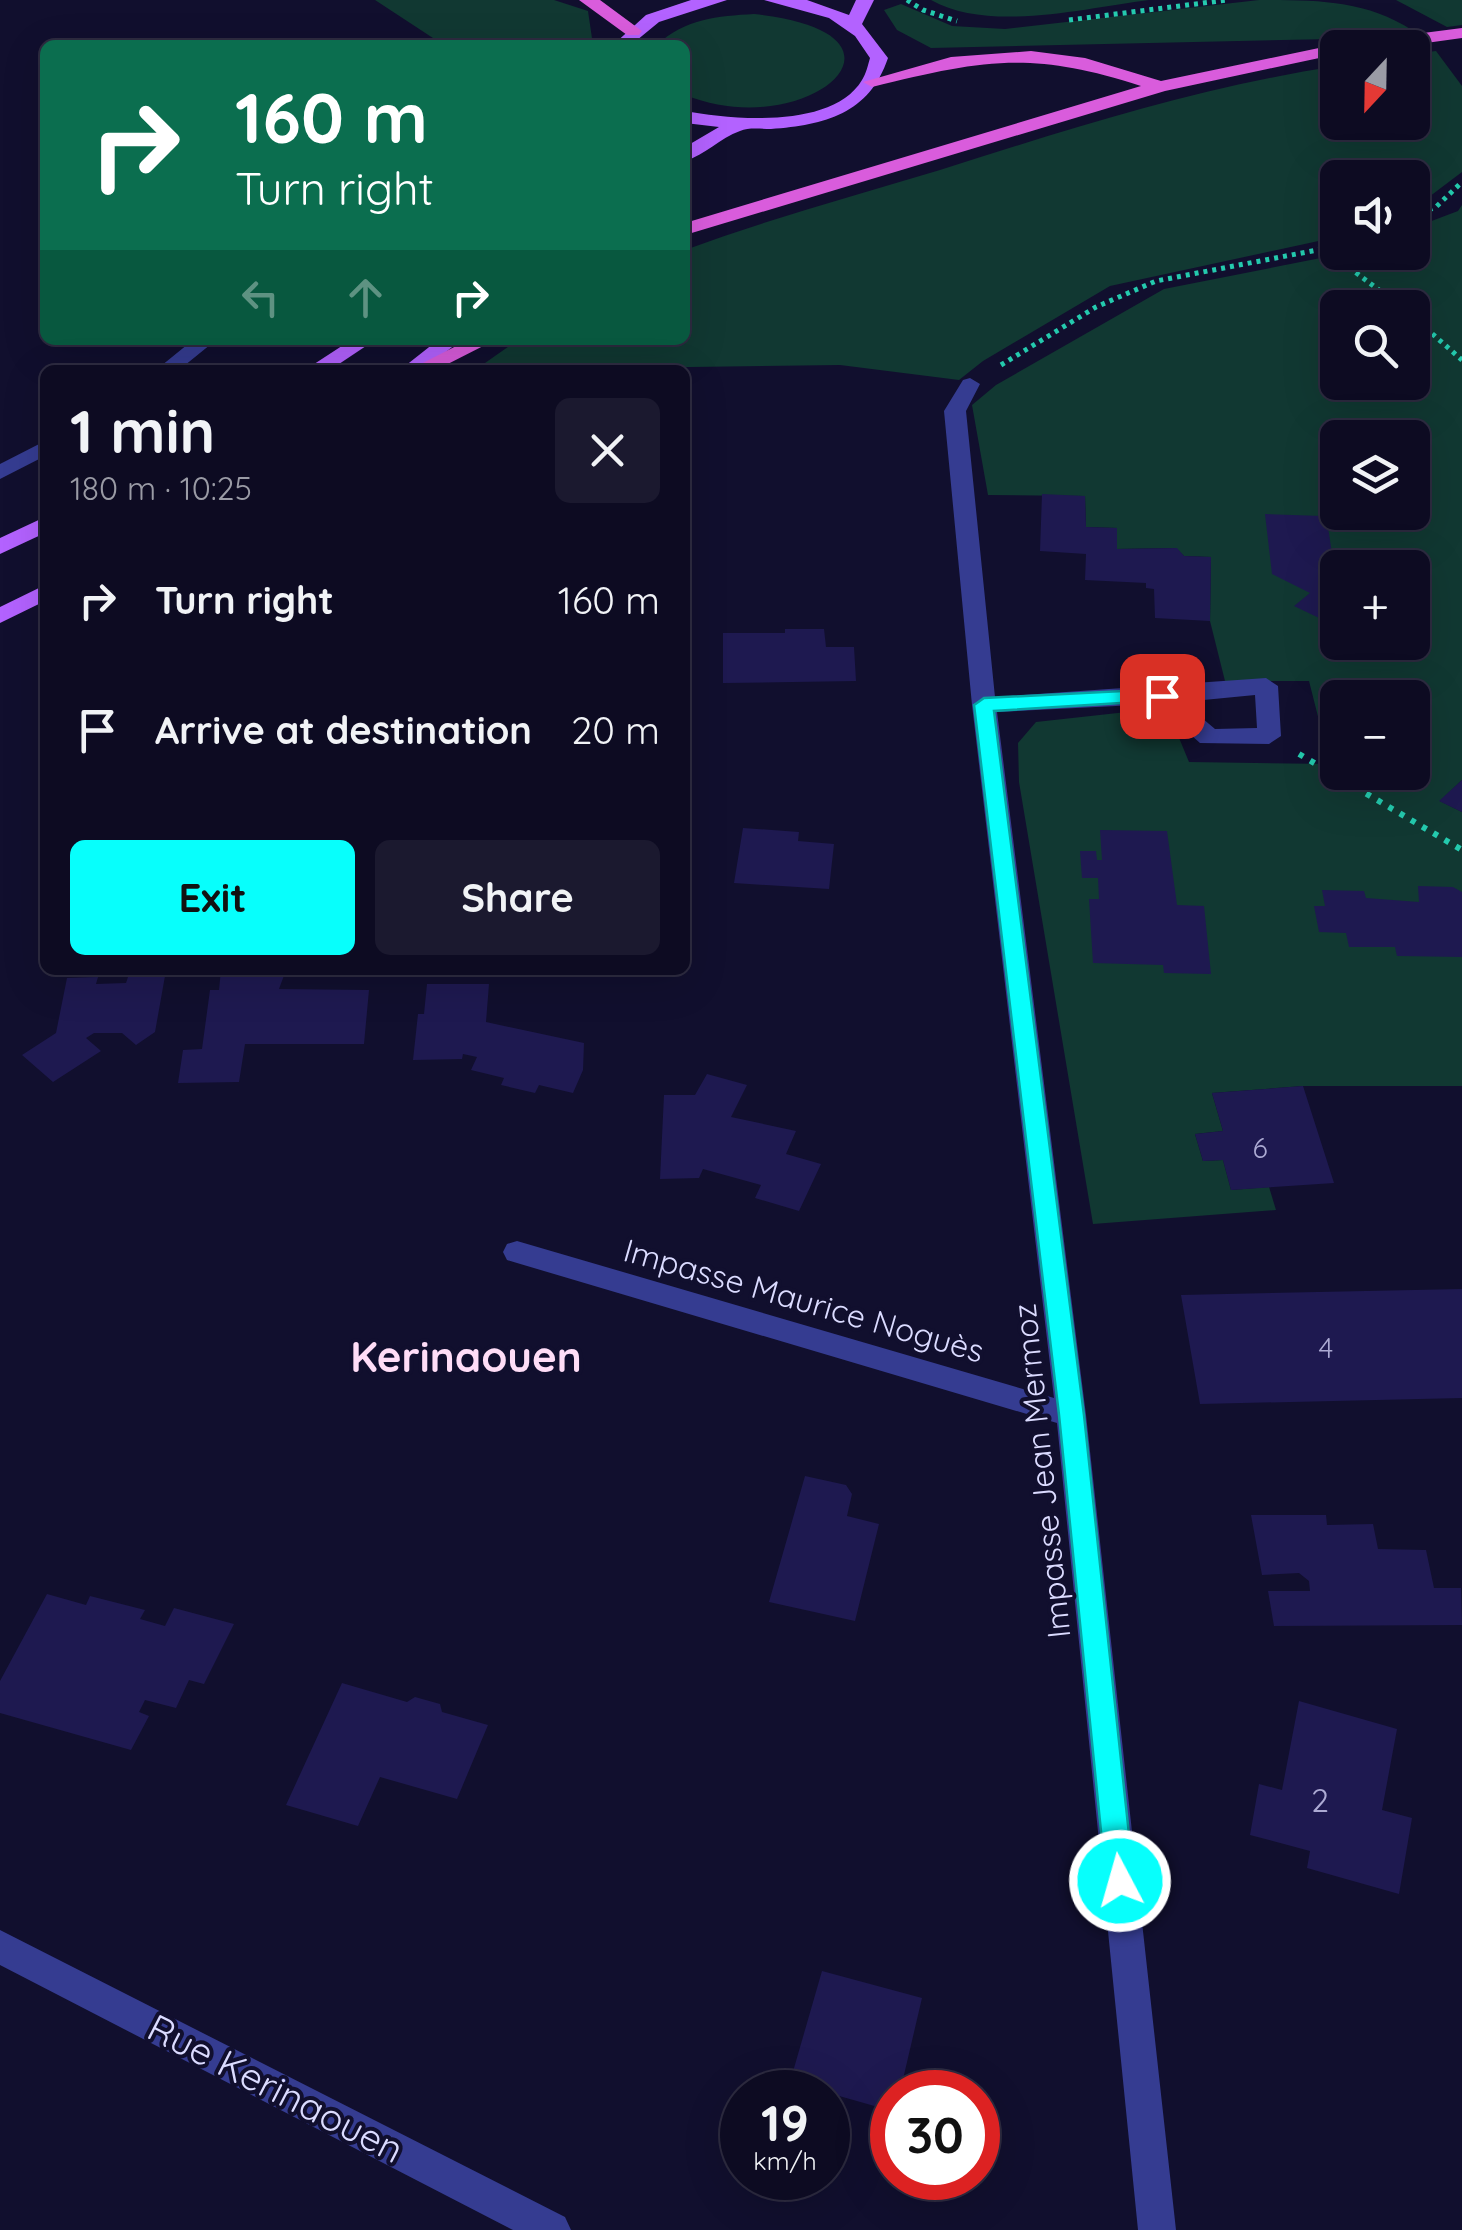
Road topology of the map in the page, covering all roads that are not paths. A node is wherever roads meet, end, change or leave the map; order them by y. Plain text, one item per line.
1 (588, 0) edge
2 (718, 0) edge
3 (778, 0) edge
4 (866, 0) edge
5 (853, 24) junction
6 (1462, 33) edge
7 (1430, 37) edge
8 (628, 38) edge
9 (1320, 52) edge
10 (872, 82) junction
11 (1161, 86) junction
12 (690, 118) edge
13 (736, 124) junction
14 (690, 152) edge
15 (690, 227) edge
16 (199, 345) edge
17 (356, 345) edge
18 (444, 345) edge
19 (474, 345) edge
20 (173, 365) edge
21 (323, 365) edge
22 (417, 365) edge
23 (430, 365) edge
24 (970, 384) road end
25 (40, 450) edge
26 (0, 473) edge
27 (40, 527) edge
28 (0, 547) edge
29 (40, 595) edge
30 (0, 616) edge
31 (1162, 696) junction
32 (984, 705) junction
33 (517, 1252) dead end
34 (1071, 1415) junction
35 (0, 1947) edge
36 (552, 2230) edge
37 (1157, 2230) edge

1 - 8 highway
2 - 8 main road
3 - 5 main road
4 - 5 main road
5 - 10 main road
6 - 7 highway
9 - 11 highway
10 - 11 highway
10 - 13 main road
11 - 15 highway
12 - 13 main road
13 - 14 main road
16 - 20 street
17 - 21 main road
18 - 22 main road
19 - 23 highway
24 - 32 street, Impasse Jean Mermoz
25 - 26 street
27 - 28 main road
29 - 30 main road
31 - 31 street
31 - 32 street
32 - 34 street, Impasse Jean Mermoz
33 - 34 street, Impasse Maurice Noguès
34 - 37 street, Impasse Jean Mermoz
35 - 36 street, Rue Kerinaouen

